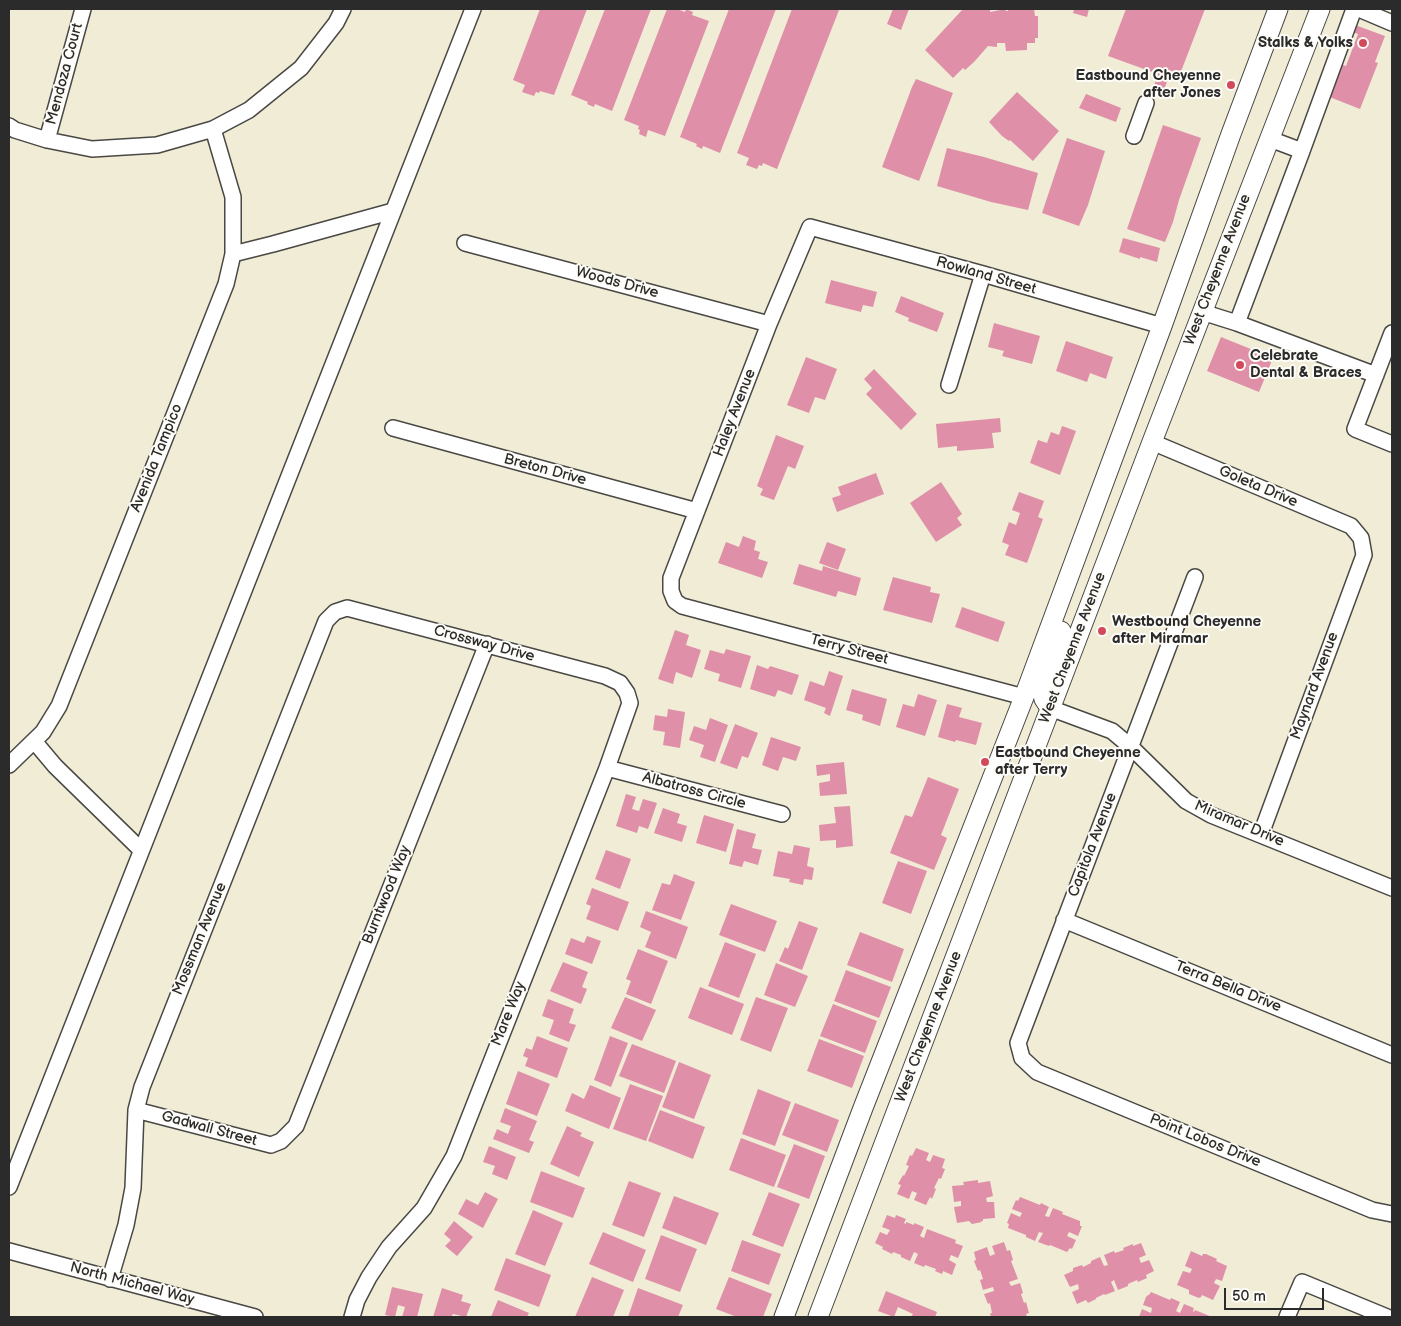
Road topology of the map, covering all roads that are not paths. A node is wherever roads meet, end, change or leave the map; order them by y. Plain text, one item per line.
1 (83, 9) edge
2 (343, 9) edge
3 (473, 9) edge
4 (1278, 9) edge
5 (1320, 9) edge
6 (1354, 9) edge
7 (1359, 9) edge
8 (1392, 23) edge
9 (1146, 103) dead end
10 (9, 126) edge
11 (213, 129) junction
12 (1134, 136) dead end
13 (1270, 139) junction
14 (47, 140) junction
15 (1302, 151) junction
16 (393, 211) junction
17 (810, 228) joint
18 (465, 243) dead end
19 (233, 254) junction
20 (983, 274) junction
21 (1202, 312) junction
22 (1237, 323) junction
23 (769, 324) junction
24 (1162, 326) junction
25 (1392, 333) edge
26 (1376, 375) junction
27 (949, 385) dead end
28 (392, 428) dead end
29 (1152, 442) junction
30 (1392, 444) edge
31 (697, 511) junction
32 (1083, 538) junction
33 (1361, 538) joint
34 (1195, 577) dead end
35 (675, 601) joint
36 (335, 612) joint
37 (487, 644) junction
38 (627, 693) joint
39 (1024, 697) junction
40 (1050, 708) junction
41 (34, 741) junction
42 (1131, 747) junction
43 (9, 765) edge
44 (607, 768) junction
45 (782, 814) dead end
46 (1261, 834) junction
47 (141, 850) junction
48 (981, 887) junction
49 (1392, 888) edge
50 (1064, 920) junction
51 (1392, 1055) edge
52 (1022, 1058) joint
53 (136, 1110) junction
54 (281, 1141) joint
55 (9, 1187) edge
56 (1392, 1214) edge
57 (9, 1251) edge
58 (110, 1279) junction
59 (255, 1317) edge
60 (352, 1317) edge
61 (784, 1317) edge
62 (818, 1317) edge
63 (1287, 1317) edge
64 (1387, 1317) edge

1 - 14 street, Mendoza Court
2 - 11 street
3 - 16 street
4 - 24 main road, West Cheyenne Avenue
5 - 13 main road, West Cheyenne Avenue
6 - 15 street
7 - 8 street
9 - 12 street
10 - 14 street
11 - 14 street
11 - 19 street, Avenida Tampico
13 - 15 street
13 - 21 main road, West Cheyenne Avenue
15 - 22 street
16 - 19 street
16 - 47 street
17 - 20 street, Rowland Street
17 - 23 street, Haley Avenue
18 - 23 street, Woods Drive
19 - 41 street, Avenida Tampico
20 - 24 street, Rowland Street
20 - 27 street
21 - 22 street
21 - 29 main road, West Cheyenne Avenue
22 - 26 street
23 - 31 street, Haley Avenue
24 - 32 main road, West Cheyenne Avenue
25 - 26 street
26 - 30 street
28 - 31 street, Breton Drive
29 - 33 street, Goleta Drive
29 - 40 main road, West Cheyenne Avenue
31 - 35 street, Haley Avenue
32 - 39 main road, West Cheyenne Avenue
32 - 40 main road
33 - 46 street, Maynard Avenue
34 - 42 street, Capitola Avenue
35 - 39 street, Terry Street
36 - 37 street, Crossway Drive
36 - 53 street, Mossman Avenue
37 - 38 street, Crossway Drive
37 - 54 street, Burntwood Way
38 - 44 street, Mare Way
39 - 48 main road
39 - 61 main road, West Cheyenne Avenue
40 - 42 street, Miramar Drive
40 - 48 main road, West Cheyenne Avenue
41 - 43 street, Avenida Tampico
41 - 47 street
42 - 46 street, Miramar Drive
42 - 50 street, Capitola Avenue
44 - 45 street, Albatross Circle
44 - 60 street, Mare Way
46 - 49 street, Miramar Drive
47 - 55 street
48 - 62 main road, West Cheyenne Avenue
50 - 51 street, Terra Bella Drive
50 - 52 street, Capitola Avenue
52 - 56 street, Point Lobos Drive
53 - 54 street, Gadwall Street
53 - 58 street, Mossman Avenue
57 - 58 street, North Michael Way
58 - 59 street, North Michael Way
63 - 64 street

